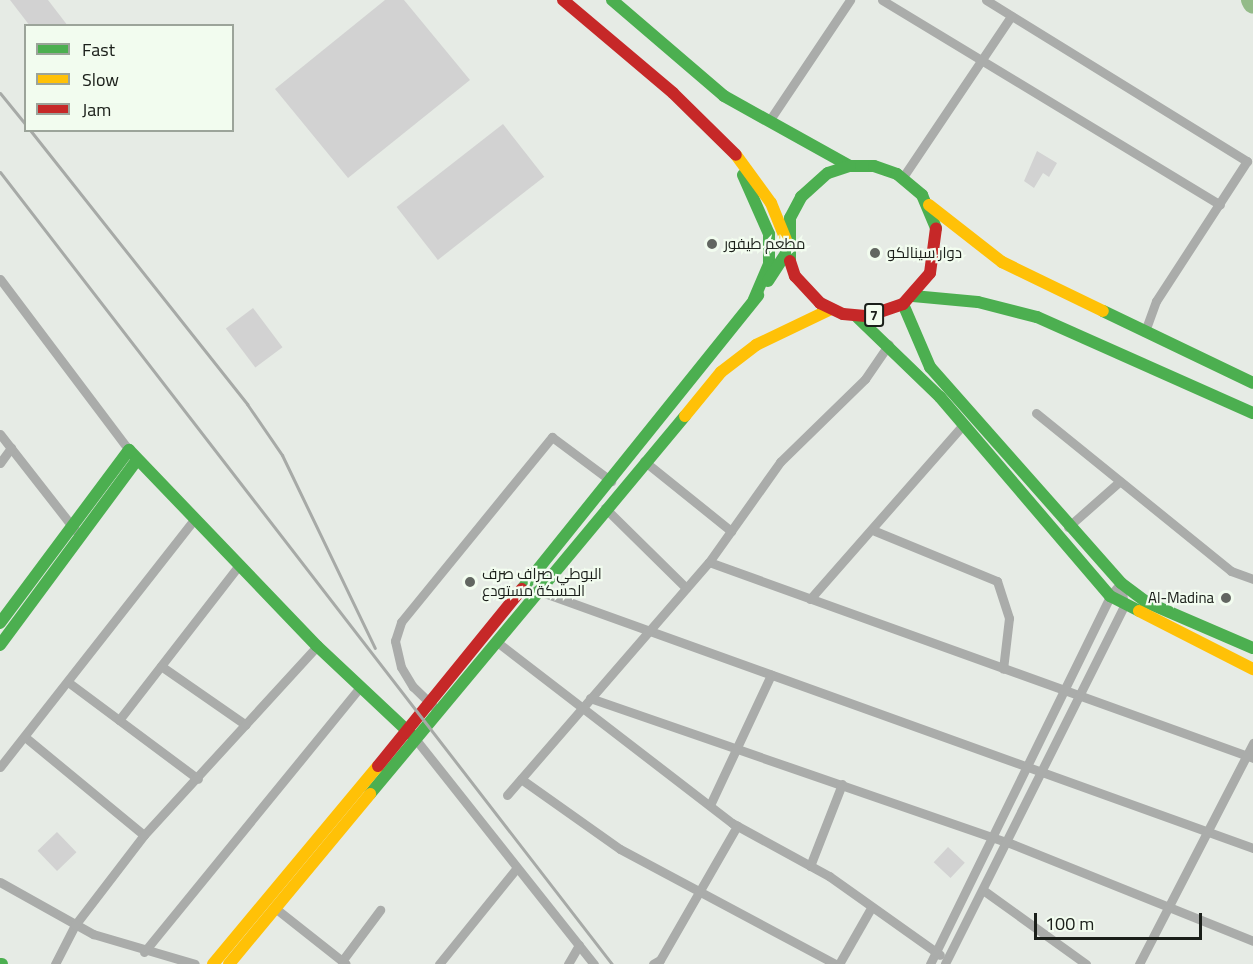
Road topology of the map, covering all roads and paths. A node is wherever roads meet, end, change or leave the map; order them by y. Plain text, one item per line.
1 (563, 0) edge
2 (612, 0) edge
3 (850, 0) edge
4 (882, 0) edge
5 (986, 0) edge
6 (1011, 16) junction
7 (981, 60) junction
8 (673, 93) junction
9 (769, 121) junction
10 (850, 166) junction
11 (903, 177) junction
12 (928, 204) junction
13 (1220, 205) junction
14 (787, 247) junction
15 (0, 279) edge
16 (754, 300) junction
17 (908, 300) junction
18 (831, 309) junction
19 (856, 316) junction
20 (1145, 332) junction
21 (889, 344) junction
22 (1253, 383) edge
23 (1036, 413) dead end
24 (1253, 413) edge
25 (963, 425) junction
26 (0, 434) edge
27 (11, 448) junction
28 (129, 450) junction
29 (137, 460) junction
30 (644, 461) junction
31 (0, 463) edge
32 (611, 481) junction
33 (1120, 481) junction
34 (605, 508) junction
35 (193, 521) junction
36 (72, 526) junction
37 (1068, 527) junction
38 (731, 531) junction
39 (875, 531) junction
40 (80, 537) junction
41 (709, 562) junction
42 (240, 564) junction
43 (1253, 579) edge
44 (1121, 583) junction
45 (686, 588) junction
46 (536, 590) junction
47 (1110, 596) junction
48 (810, 599) junction
49 (1124, 606) junction
50 (0, 623) edge
51 (648, 631) junction
52 (497, 642) junction
53 (0, 645) edge
54 (317, 646) junction
55 (1253, 648) edge
56 (161, 666) junction
57 (1003, 669) junction
58 (1253, 669) edge
59 (771, 675) junction
60 (69, 682) junction
61 (359, 688) junction
62 (1063, 692) junction
63 (1081, 695) junction
64 (586, 702) junction
65 (435, 708) junction
66 (119, 720) junction
67 (246, 725) junction
68 (408, 731) junction
69 (25, 737) junction
70 (417, 741) junction
71 (1253, 743) edge
72 (737, 748) junction
73 (1250, 757) edge
74 (0, 767) edge
75 (1026, 767) junction
76 (1042, 772) junction
77 (198, 779) junction
78 (520, 779) junction
79 (842, 784) junction
80 (507, 795) dead end
81 (710, 806) junction
82 (737, 826) junction
83 (1210, 829) junction
84 (144, 835) junction
85 (992, 838) junction
86 (1007, 842) junction
87 (1253, 848) edge
88 (810, 866) junction
89 (516, 869) junction
90 (0, 882) edge
91 (983, 890) junction
92 (700, 892) junction
93 (1169, 906) junction
94 (275, 908) junction
95 (871, 908) junction
96 (380, 909) dead end
97 (75, 925) junction
98 (1253, 941) edge
99 (579, 945) junction
100 (144, 951) junction
101 (936, 952) junction
102 (344, 962) edge
103 (947, 962) edge
104 (660, 963) edge
105 (55, 964) edge
106 (195, 964) edge
107 (213, 964) edge
108 (229, 964) edge
109 (439, 964) edge
110 (568, 964) edge
111 (594, 964) edge
112 (837, 964) edge
113 (930, 964) edge
114 (1086, 964) edge
115 (1139, 964) edge

1 - 8 main road, 7
2 - 9 main road
3 - 9 street
4 - 7 street
5 - 6 street
6 - 7 street
6 - 13 street
7 - 11 street
7 - 13 street
8 - 14 main road, 7
8 - 16 main road
9 - 10 main road
10 - 11 main road
10 - 14 main road
11 - 12 main road
12 - 17 main road
12 - 20 main road
13 - 20 street
14 - 16 main road
14 - 18 main road, 7
15 - 28 street
16 - 32 main road
17 - 19 main road, 7
17 - 24 main road, 7
17 - 37 main road
18 - 19 main road, 7
18 - 30 main road
19 - 21 main road
20 - 22 main road
21 - 25 main road
21 - 38 street
23 - 33 street
25 - 39 street
25 - 47 main road
26 - 27 street
27 - 31 street
27 - 36 street
28 - 29 main road
28 - 36 main road
29 - 35 main road
29 - 40 main road
30 - 34 main road
30 - 38 street
32 - 65 main road
32 - 65 street
33 - 37 street
33 - 43 street
34 - 45 street
34 - 46 main road
35 - 42 main road
35 - 60 street
36 - 40 street
36 - 50 main road
37 - 44 main road
38 - 41 street
39 - 48 street
39 - 57 street
40 - 53 main road
41 - 45 street
41 - 48 street
42 - 54 main road
42 - 56 street
44 - 47 street
44 - 49 street
44 - 55 main road
45 - 51 street
46 - 51 street
46 - 52 main road
47 - 49 main road
47 - 62 street
48 - 57 street
49 - 58 main road
49 - 63 street
51 - 59 street
51 - 64 street
52 - 64 street
52 - 65 main road
54 - 61 main road
54 - 67 street
56 - 66 street
56 - 67 street
57 - 62 street
59 - 72 street
59 - 75 street
60 - 66 street
60 - 69 street
61 - 68 main road
61 - 100 street
62 - 63 street
62 - 75 street
63 - 73 street
63 - 76 street
64 - 72 street
64 - 78 street
64 - 81 street
65 - 68 main road
65 - 70 main road
66 - 77 street
67 - 77 street
68 - 70 main road
68 - 107 main road
69 - 74 street
69 - 84 street
70 - 89 street
70 - 94 main road
71 - 73 street
72 - 79 street
72 - 81 street
73 - 83 street
75 - 76 street
75 - 85 street
76 - 83 street
76 - 86 street
77 - 84 street
78 - 80 street
78 - 92 street
79 - 85 street
79 - 88 street
81 - 82 street
82 - 88 street
82 - 92 street
83 - 87 street
83 - 93 street
84 - 97 street
85 - 86 street
85 - 101 street
86 - 91 street
86 - 93 street
88 - 95 street
89 - 99 street
89 - 109 street
90 - 97 street
91 - 103 street
91 - 114 street
92 - 104 street
92 - 112 street
93 - 98 street
93 - 115 street
94 - 102 street
94 - 108 main road
95 - 101 street
95 - 112 street
96 - 102 street
97 - 100 street
97 - 105 street
99 - 110 street
99 - 111 street
100 - 106 street
101 - 103 street
101 - 113 street

